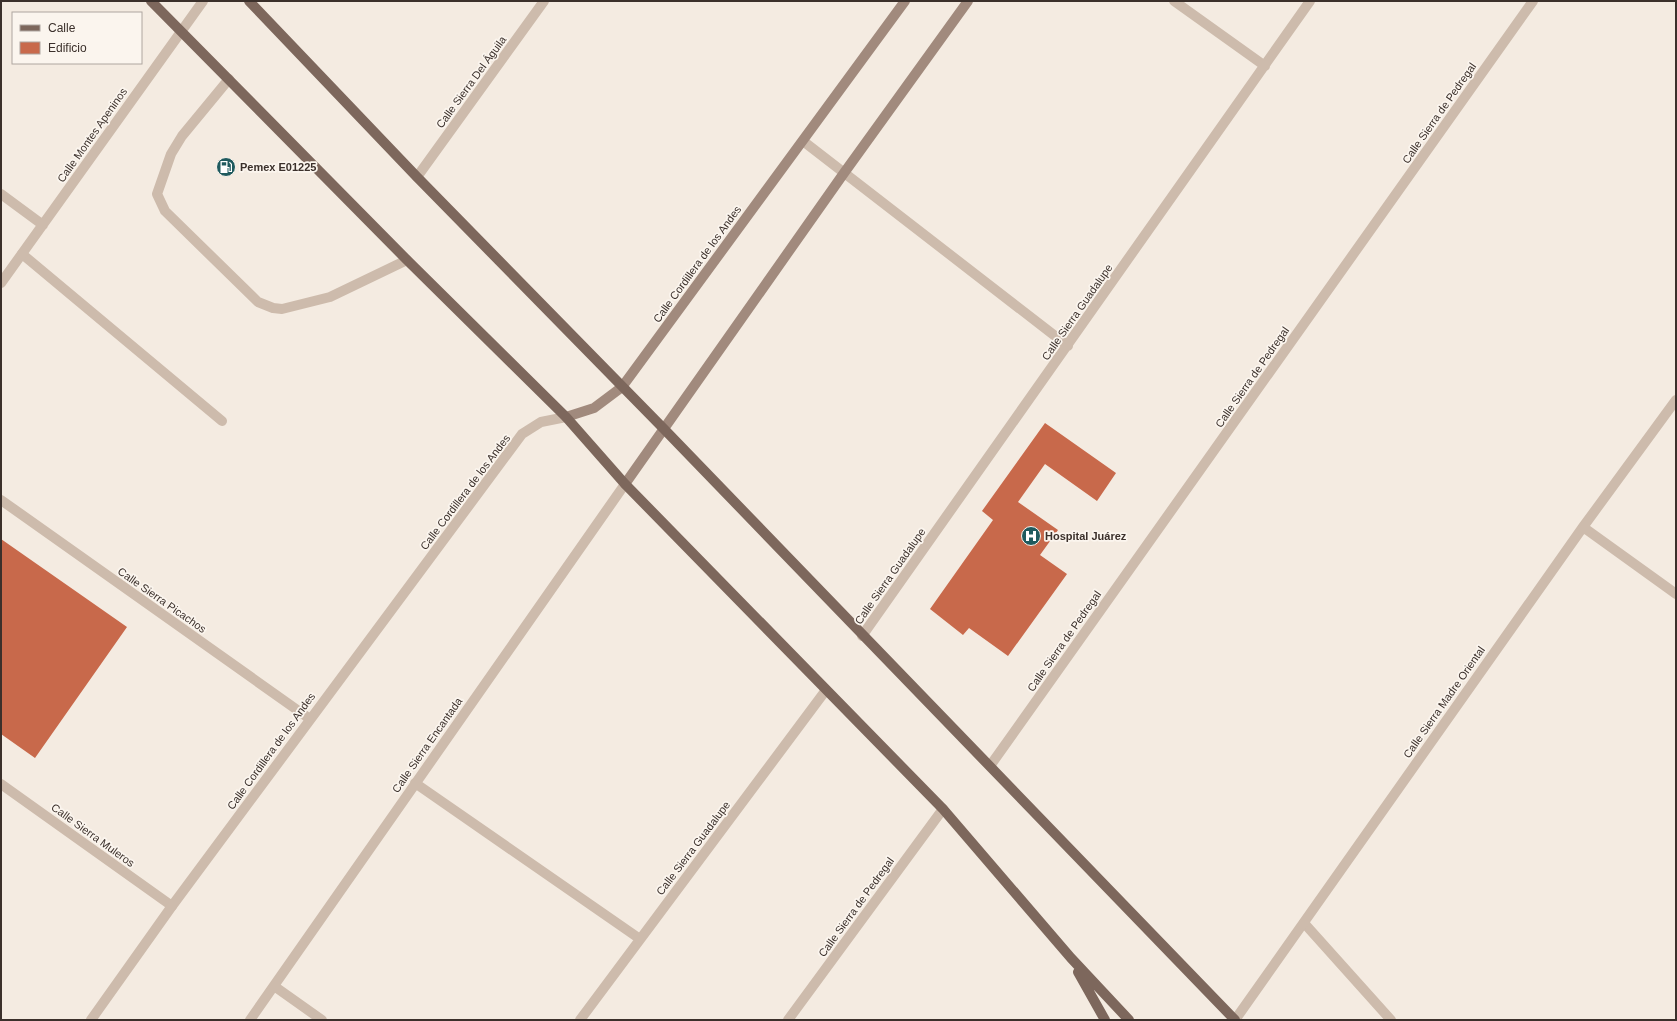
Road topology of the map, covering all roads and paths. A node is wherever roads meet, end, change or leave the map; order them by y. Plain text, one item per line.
1 (151, 1) edge
2 (203, 1) edge
3 (249, 1) edge
4 (544, 1) edge
5 (905, 1) edge
6 (968, 1) edge
7 (1174, 1) edge
8 (1310, 1) edge
9 (1533, 1) edge
10 (181, 31) junction
11 (1265, 66) junction
12 (229, 79) junction
13 (803, 141) junction
14 (844, 173) junction
15 (417, 177) junction
16 (1, 194) edge
17 (44, 225) junction
18 (22, 254) junction
19 (407, 260) junction
20 (1, 283) edge
21 (1068, 346) junction
22 (622, 387) junction
23 (1676, 400) edge
24 (566, 417) junction
25 (222, 420) dead end
26 (664, 429) junction
27 (625, 484) junction
28 (1, 500) edge
29 (1583, 527) junction
30 (1676, 594) edge
31 (862, 636) junction
32 (826, 690) junction
33 (310, 719) junction
34 (990, 766) junction
35 (415, 783) junction
36 (1, 784) edge
37 (943, 809) junction
38 (172, 906) junction
39 (1304, 923) junction
40 (640, 939) junction
41 (1071, 958) junction
42 (274, 986) junction
43 (91, 1020) edge
44 (250, 1020) edge
45 (322, 1020) edge
46 (580, 1020) edge
47 (788, 1020) edge
48 (1105, 1020) edge
49 (1130, 1020) edge
50 (1235, 1020) edge
51 (1391, 1020) edge

1 - 10 main road
2 - 10 street, Calle Montes Apeninos
3 - 15 main road
4 - 15 street, Calle Sierra Del Águila
5 - 13 main road, Calle Cordillera de los Andes
6 - 14 main road
7 - 11 street
8 - 11 street, Calle Sierra Guadalupe
9 - 34 street, Calle Sierra de Pedregal
10 - 12 main road
10 - 17 street, Calle Montes Apeninos
11 - 21 street, Calle Sierra Guadalupe
12 - 19 main road
12 - 19 street
13 - 14 street
13 - 22 main road, Calle Cordillera de los Andes
14 - 21 street
14 - 26 main road
15 - 22 main road
16 - 17 street
17 - 18 street, Calle Montes Apeninos
18 - 20 street, Calle Montes Apeninos
18 - 25 street
19 - 24 main road
21 - 31 street, Calle Sierra Guadalupe
22 - 24 main road, Calle Cordillera de los Andes
22 - 26 main road
23 - 29 street, Calle Sierra Madre Oriental
24 - 27 main road
24 - 33 street, Calle Cordillera de los Andes
26 - 27 main road
26 - 31 main road
27 - 32 main road
27 - 35 street, Calle Sierra Encantada
28 - 33 street, Calle Sierra Picachos
29 - 30 street
29 - 39 street, Calle Sierra Madre Oriental
31 - 34 main road
32 - 37 main road
32 - 40 street, Calle Sierra Guadalupe
33 - 38 street, Calle Cordillera de los Andes
34 - 50 main road
35 - 40 street
35 - 42 street, Calle Sierra Encantada
36 - 38 street, Calle Sierra Muleros
37 - 41 main road
37 - 47 street, Calle Sierra de Pedregal
38 - 43 street, Calle Cordillera de los Andes
39 - 50 street, Calle Sierra Madre Oriental
39 - 51 street
40 - 46 street, Calle Sierra Guadalupe
41 - 48 main road
41 - 49 main road
42 - 44 street, Calle Sierra Encantada
42 - 45 street

